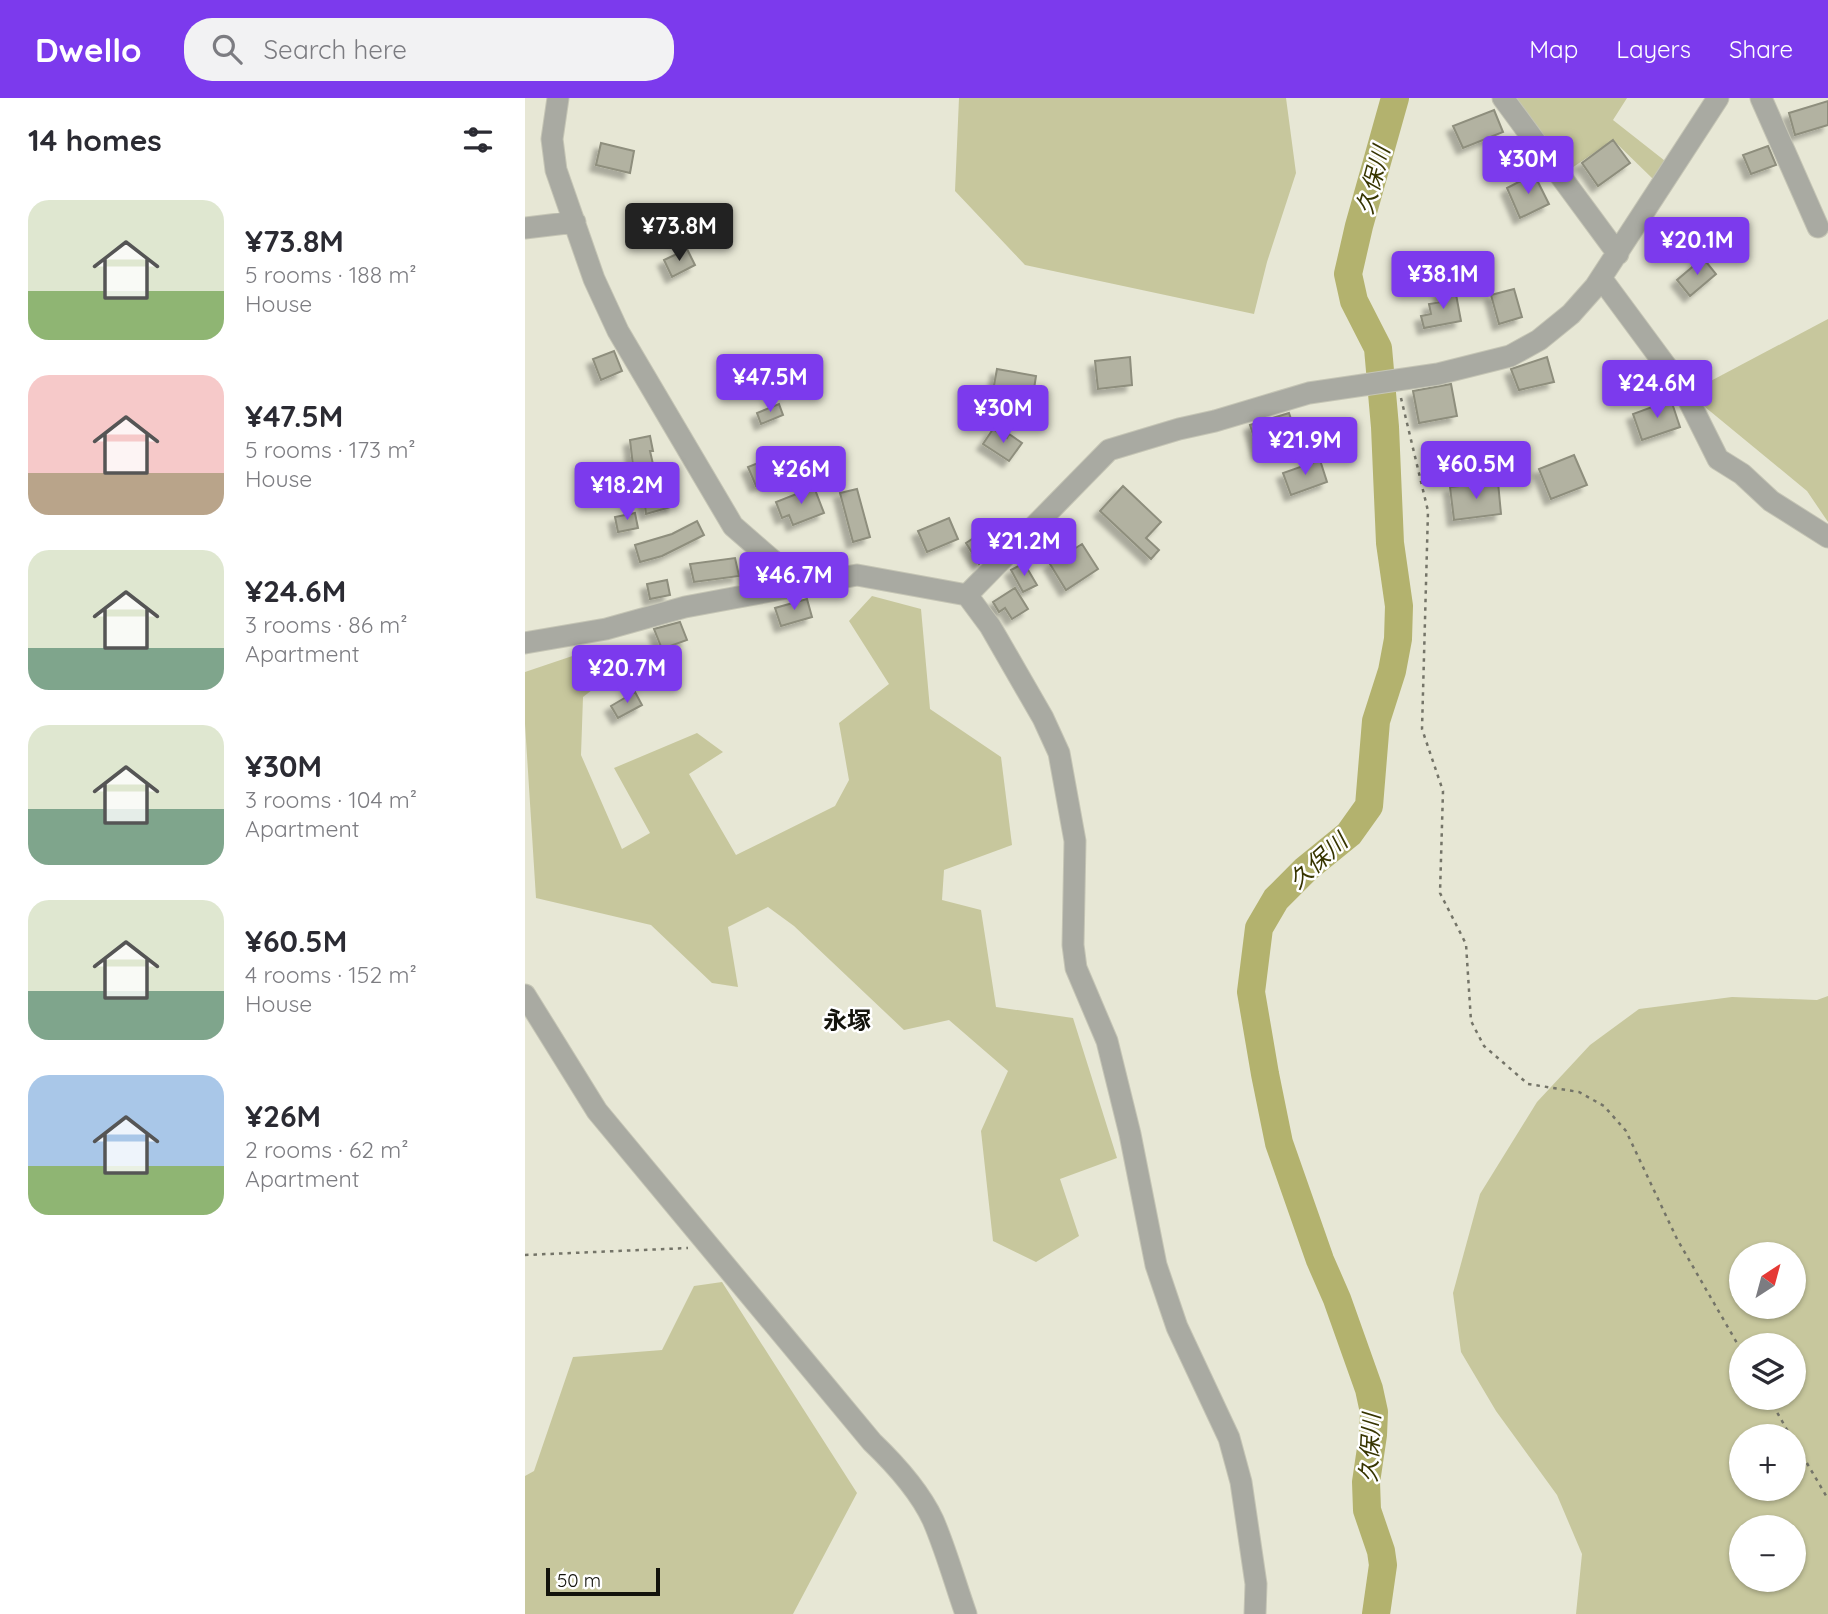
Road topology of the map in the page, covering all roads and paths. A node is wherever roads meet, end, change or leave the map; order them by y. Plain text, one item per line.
1 (558, 98) edge
2 (1503, 98) edge
3 (1718, 98) edge
4 (1761, 98) edge
5 (575, 222) junction
6 (1818, 227) dead end
7 (525, 228) edge
8 (1618, 254) junction
9 (1601, 278) junction
10 (1397, 381) junction
11 (1828, 537) edge
12 (802, 586) junction
13 (967, 595) junction
14 (525, 643) edge
15 (525, 995) edge
16 (709, 1247) junction
17 (525, 1255) edge
18 (1731, 1333) edge
19 (1806, 1461) edge
20 (1828, 1499) edge
21 (966, 1614) edge
22 (1255, 1614) edge

1 - 5 street
2 - 8 street
3 - 8 street
4 - 6 street
5 - 7 street
5 - 12 street
8 - 9 street
9 - 10 street
9 - 11 street
10 - 13 street
10 - 18 path
12 - 13 street
12 - 14 street
13 - 22 street
15 - 16 street
16 - 17 path
16 - 21 street
19 - 20 path

